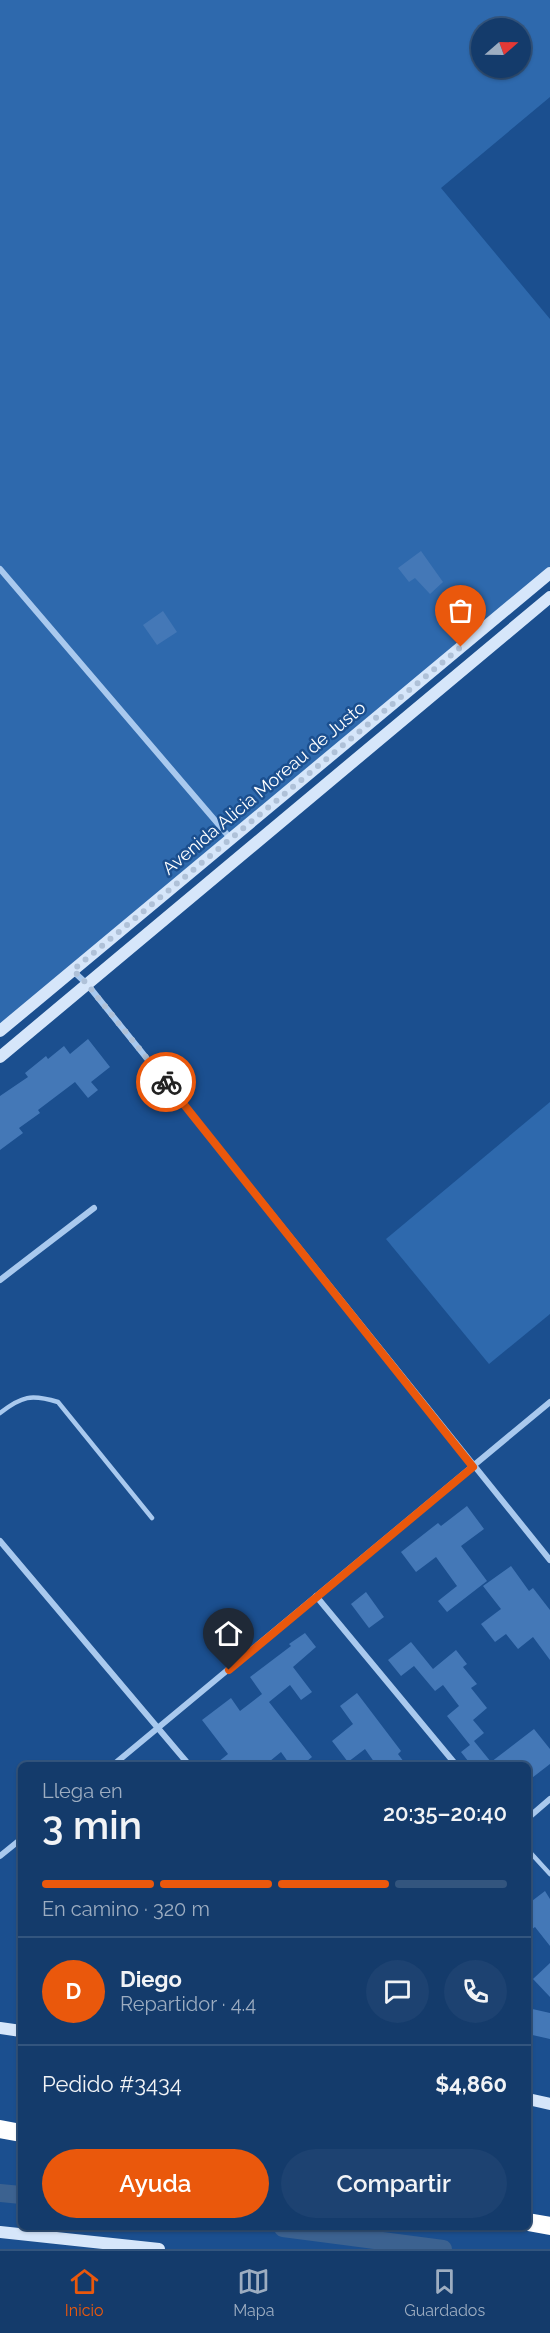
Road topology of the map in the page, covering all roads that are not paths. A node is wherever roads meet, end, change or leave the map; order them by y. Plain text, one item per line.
1 (0, 570) edge
2 (550, 573) edge
3 (550, 597) edge
4 (231, 839) junction
5 (73, 970) junction
6 (87, 984) junction
7 (0, 1031) edge
8 (0, 1057) edge
9 (94, 1208) dead end
10 (0, 1280) edge
11 (550, 1402) edge
12 (0, 1413) edge
13 (473, 1467) junction
14 (152, 1518) dead end
15 (0, 1541) edge
16 (550, 1560) edge
17 (316, 1596) junction
18 (159, 1728) junction
19 (117, 1762) edge
20 (187, 1762) edge
21 (454, 1762) edge
22 (550, 1799) edge
23 (531, 1815) edge
24 (18, 1841) edge
25 (531, 1853) edge
26 (0, 1856) edge
27 (550, 1874) edge
28 (0, 2028) edge
29 (18, 2031) edge
30 (531, 2100) edge
31 (550, 2104) edge
32 (0, 2129) edge
33 (18, 2132) edge
34 (531, 2223) edge
35 (550, 2226) edge
36 (0, 2232) edge
37 (142, 2248) edge
38 (159, 2249) edge

1 - 4 street
2 - 4 main road, Avenida Alicia Moreau de Justo
3 - 6 main road, Avenida Alicia Moreau de Justo
4 - 5 main road, Avenida Alicia Moreau de Justo
5 - 6 street
5 - 7 main road, Avenida Alicia Moreau de Justo
6 - 8 main road, Avenida Alicia Moreau de Justo
6 - 13 street
9 - 10 street
11 - 13 street
12 - 14 lane
13 - 16 street
13 - 17 street
15 - 18 street
17 - 18 street
17 - 21 street
18 - 19 street
18 - 20 street
22 - 23 street
24 - 26 street
25 - 27 lane
28 - 29 main road
30 - 31 main road
32 - 33 highway
34 - 35 highway
36 - 37 main road
37 - 38 main road

